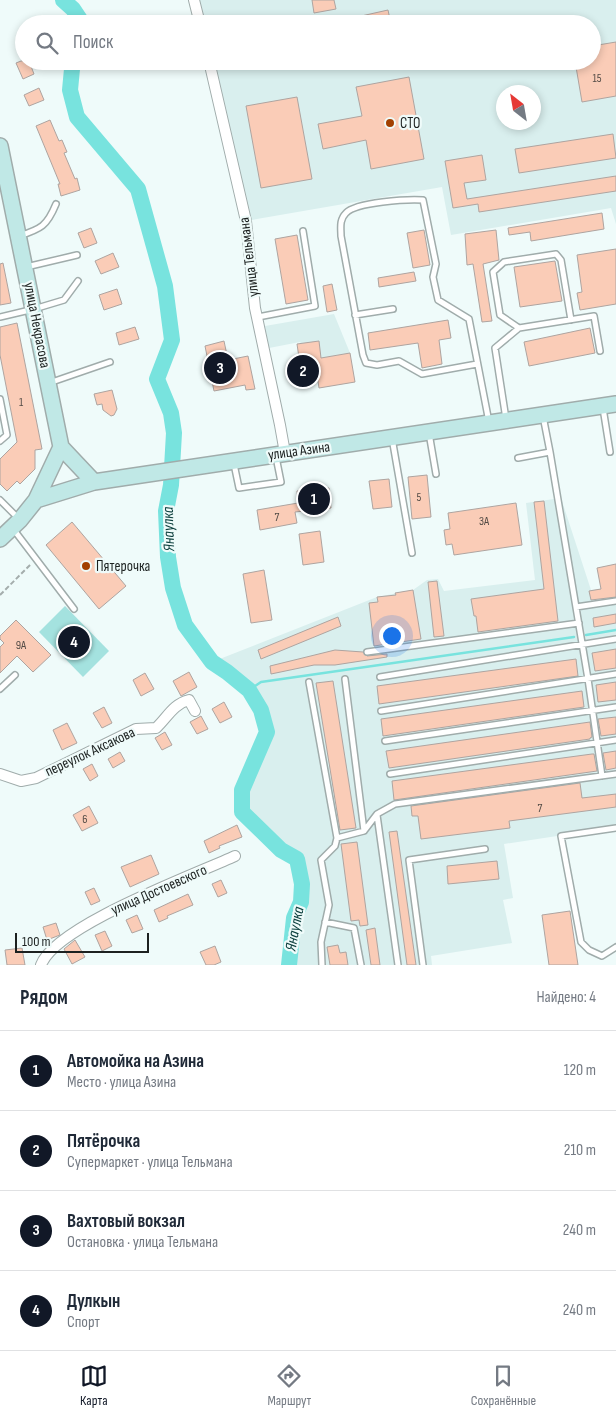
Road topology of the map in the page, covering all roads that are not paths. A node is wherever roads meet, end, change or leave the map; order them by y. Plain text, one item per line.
1 (194, 0) edge
2 (198, 15) edge
3 (211, 70) edge
4 (0, 146) edge
5 (56, 204) dead end
6 (304, 231) dead end
7 (19, 236) junction
8 (77, 255) dead end
9 (26, 267) junction
10 (78, 281) dead end
11 (394, 308) dead end
12 (34, 309) junction
13 (355, 315) junction
14 (0, 317) edge
15 (258, 317) junction
16 (570, 320) junction
17 (520, 328) junction
18 (600, 350) dead end
19 (110, 362) dead end
20 (477, 364) junction
21 (48, 383) junction
22 (0, 399) edge
23 (609, 405) edge
24 (543, 415) junction
25 (506, 420) junction
26 (489, 422) junction
27 (429, 432) junction
28 (392, 438) junction
29 (0, 440) edge
30 (61, 447) junction
31 (550, 452) junction
32 (610, 452) dead end
33 (280, 454) junction
34 (518, 458) dead end
35 (234, 461) junction
36 (436, 474) dead end
37 (94, 482) junction
38 (0, 500) edge
39 (36, 500) junction
40 (16, 524) junction
41 (0, 539) edge
42 (412, 554) dead end
43 (616, 601) edge
44 (576, 607) junction
45 (74, 609) dead end
46 (579, 624) junction
47 (616, 639) edge
48 (582, 645) junction
49 (368, 652) dead end
50 (616, 674) edge
51 (15, 675) dead end
52 (380, 677) dead end
53 (345, 678) dead end
54 (588, 679) junction
55 (309, 682) dead end
56 (0, 689) edge
57 (616, 706) edge
58 (591, 710) junction
59 (195, 711) dead end
60 (381, 711) dead end
61 (616, 740) edge
62 (385, 741) dead end
63 (597, 743) junction
64 (0, 774) edge
65 (390, 774) dead end
66 (616, 774) edge
67 (602, 776) junction
68 (377, 814) junction
69 (616, 828) edge
70 (364, 831) junction
71 (337, 838) junction
72 (485, 849) dead end
73 (235, 856) dead end
74 (325, 922) junction
75 (616, 947) edge
76 (41, 965) edge
77 (322, 965) edge
78 (361, 965) edge
79 (398, 965) edge
80 (423, 965) edge

1 - 2 street
3 - 15 street, улица Тельмана
4 - 7 street, улица Некрасова
5 - 7 lane
6 - 15 lane
7 - 9 street, улица Некрасова
8 - 9 lane
9 - 12 street, улица Некрасова
10 - 12 lane
11 - 13 lane
12 - 14 lane
12 - 21 street, улица Некрасова
13 - 20 lane
13 - 20 lane
15 - 33 street, улица Тельмана
16 - 17 lane
16 - 17 lane
16 - 18 lane
17 - 25 lane
19 - 21 lane
20 - 26 lane
21 - 30 street, улица Некрасова
22 - 29 lane
23 - 24 street, улица Азина
23 - 32 lane
24 - 25 street, улица Азина
24 - 31 lane
25 - 26 street, улица Азина
26 - 27 street, улица Азина
27 - 28 street, улица Азина
27 - 36 lane
28 - 33 street, улица Азина
28 - 42 lane
30 - 37 street
30 - 39 street
31 - 34 lane
31 - 44 lane
33 - 35 street, улица Азина
33 - 35 lane
35 - 37 street, улица Азина
37 - 39 street, улица Азина
38 - 40 lane
39 - 40 street
40 - 41 street
40 - 45 lane
43 - 44 lane
44 - 46 lane
46 - 48 lane
46 - 49 lane
47 - 48 lane
48 - 52 lane
48 - 54 lane
50 - 54 lane
51 - 56 lane
53 - 70 lane
54 - 58 lane
54 - 60 lane
55 - 71 lane
57 - 58 lane
58 - 62 lane
58 - 63 lane
59 - 64 street, переулок Аксакова
61 - 63 lane
63 - 65 lane
63 - 67 lane
66 - 67 lane
67 - 68 lane
68 - 70 lane
68 - 79 lane
69 - 75 lane
70 - 71 lane
71 - 74 lane
72 - 80 lane
73 - 76 street, улица Достоевского
74 - 77 lane
74 - 78 lane

